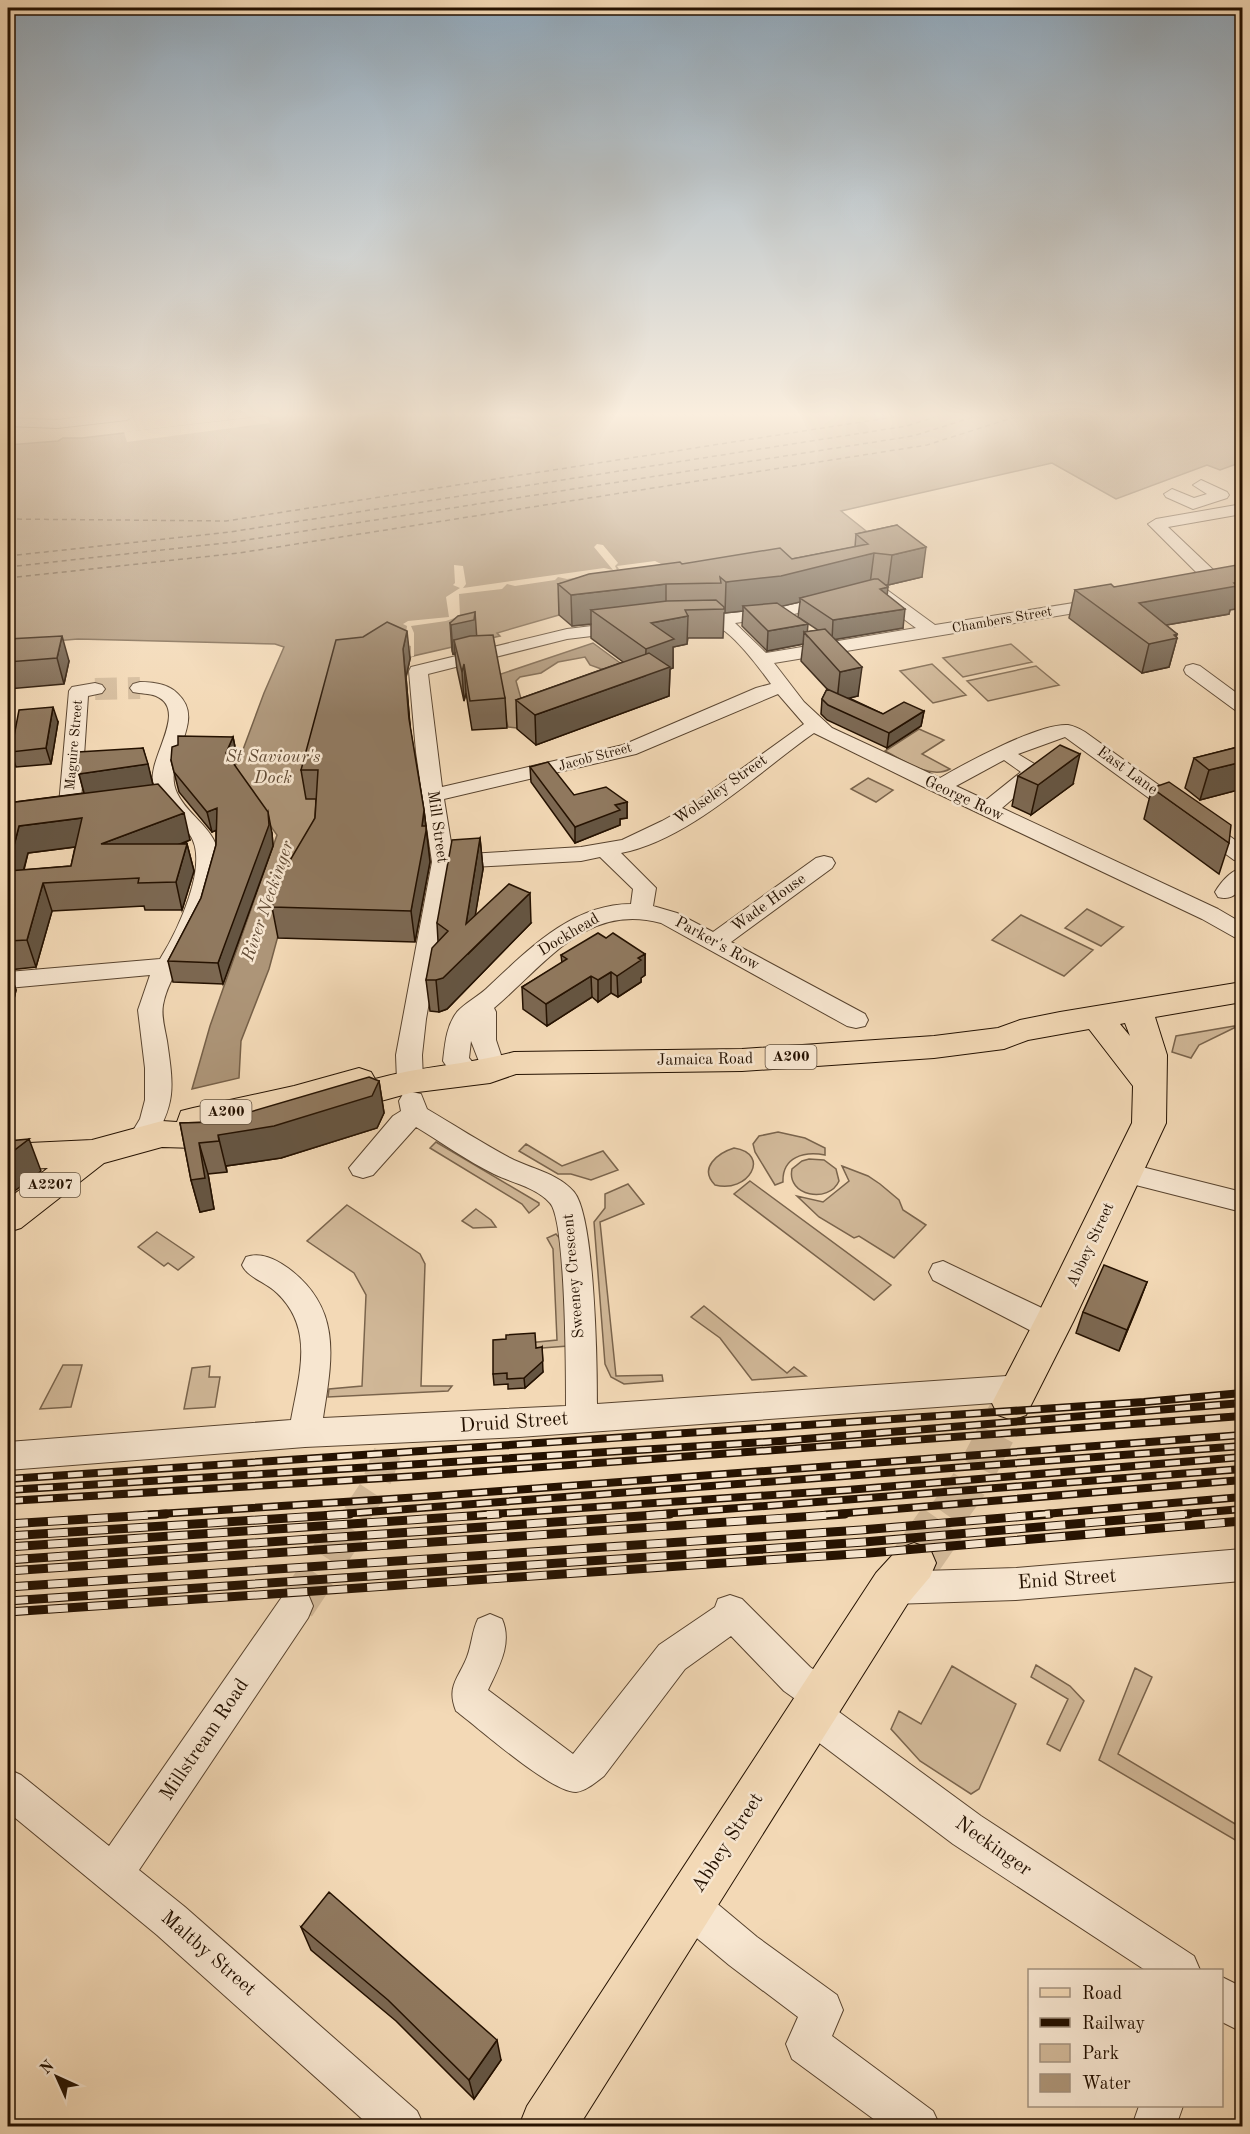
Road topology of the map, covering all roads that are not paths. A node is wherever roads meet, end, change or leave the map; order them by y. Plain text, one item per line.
1 (1206, 516) edge
2 (1196, 588) edge
3 (1128, 599) edge
4 (779, 614) junction
5 (678, 621) edge
6 (720, 621) junction
7 (647, 624) edge
8 (932, 632) junction
9 (829, 649) junction
10 (762, 659) junction
11 (1193, 670) dead end
12 (784, 687) junction
13 (140, 688) tunnel mouth
14 (95, 689) tunnel mouth
15 (1242, 706) edge
16 (817, 726) junction
17 (1013, 759) dead end
18 (939, 787) junction
19 (433, 795) junction
20 (171, 801) junction
21 (148, 804) edge
22 (987, 809) junction
23 (91, 812) edge
24 (607, 851) junction
25 (1242, 855) edge
26 (443, 862) junction
27 (824, 863) dead end
28 (1242, 875) edge
29 (1226, 892) dead end
30 (641, 909) junction
31 (1242, 932) edge
32 (714, 943) junction
33 (166, 966) junction
34 (8, 980) edge
35 (1242, 992) edge
36 (1242, 1009) edge
37 (1140, 1019) junction
38 (856, 1020) dead end
39 (1103, 1025) junction
40 (482, 1060) junction
41 (1149, 1083) junction
42 (412, 1091) junction
43 (151, 1136) junction
44 (92, 1153) junction
45 (8, 1157) edge
46 (363, 1168) dead end
47 (1126, 1173) junction
48 (1242, 1202) edge
49 (8, 1218) edge
50 (256, 1265) dead end
51 (944, 1272) dead end
52 (1052, 1327) junction
53 (1016, 1396) joint
54 (582, 1418) junction
55 (305, 1433) junction
56 (8, 1456) edge
57 (1242, 1565) edge
58 (903, 1576) joint
59 (296, 1606) tunnel mouth
60 (490, 1631) dead end
61 (817, 1706) junction
62 (8, 1788) edge
63 (114, 1873) junction
64 (688, 1905) junction
65 (1177, 1969) edge
66 (1223, 1999) edge
67 (1242, 2011) edge
68 (1161, 2107) edge
69 (402, 2127) edge
70 (546, 2127) edge
71 (918, 2127) edge
72 (1154, 2127) edge

1 - 2 street
3 - 8 street, Chambers Street
4 - 6 street
4 - 8 street
4 - 9 street
5 - 6 street
6 - 10 street, George Row
7 - 19 street, Mill Street
8 - 9 street, Chambers Street
9 - 10 street, Chambers Street
10 - 12 street, George Row
11 - 15 street
12 - 16 street, George Row
12 - 19 street, Jacob Street
13 - 20 street
14 - 23 street, Maguire Street
16 - 18 street, George Row
16 - 24 street, Wolseley Street
17 - 22 street
18 - 22 street, George Row
18 - 25 street, East Lane
19 - 26 street, Mill Street
20 - 21 street
20 - 33 street
22 - 31 street, George Row
24 - 26 street, Wolseley Street
24 - 30 street
26 - 42 street, Mill Street
27 - 32 street, Wade House
28 - 29 street
30 - 32 street, Parker's Row
30 - 40 street, Dockhead
32 - 38 street, Parker's Row
33 - 34 street
33 - 43 street
35 - 37 main road, Jamaica Road / A200
36 - 37 main road, Jamaica Road / A200
37 - 39 main road, Jamaica Road / A200
37 - 41 main road, Abbey Street
39 - 40 main road, Jamaica Road / A200
39 - 41 main road
40 - 42 main road, Jamaica Road / A200
41 - 47 main road, Abbey Street
42 - 43 main road, Jamaica Road / A200
42 - 46 street
42 - 54 street, Sweeney Crescent
43 - 44 main road, A200
44 - 45 main road, A200
44 - 49 main road, A2207
47 - 48 street
47 - 52 main road, Abbey Street
50 - 55 street
51 - 52 street
52 - 53 main road, Abbey Street
53 - 54 street, Druid Street
54 - 55 street, Druid Street
55 - 56 street, Druid Street
57 - 58 street, Enid Street
58 - 61 main road, Abbey Street
59 - 63 street, Millstream Road
60 - 61 street, Neckinger
61 - 64 main road, Abbey Street
61 - 65 street, Neckinger
62 - 63 street, Maltby Street
63 - 69 street, Maltby Street
64 - 70 main road, Abbey Street
64 - 71 street
66 - 67 street
68 - 72 street

